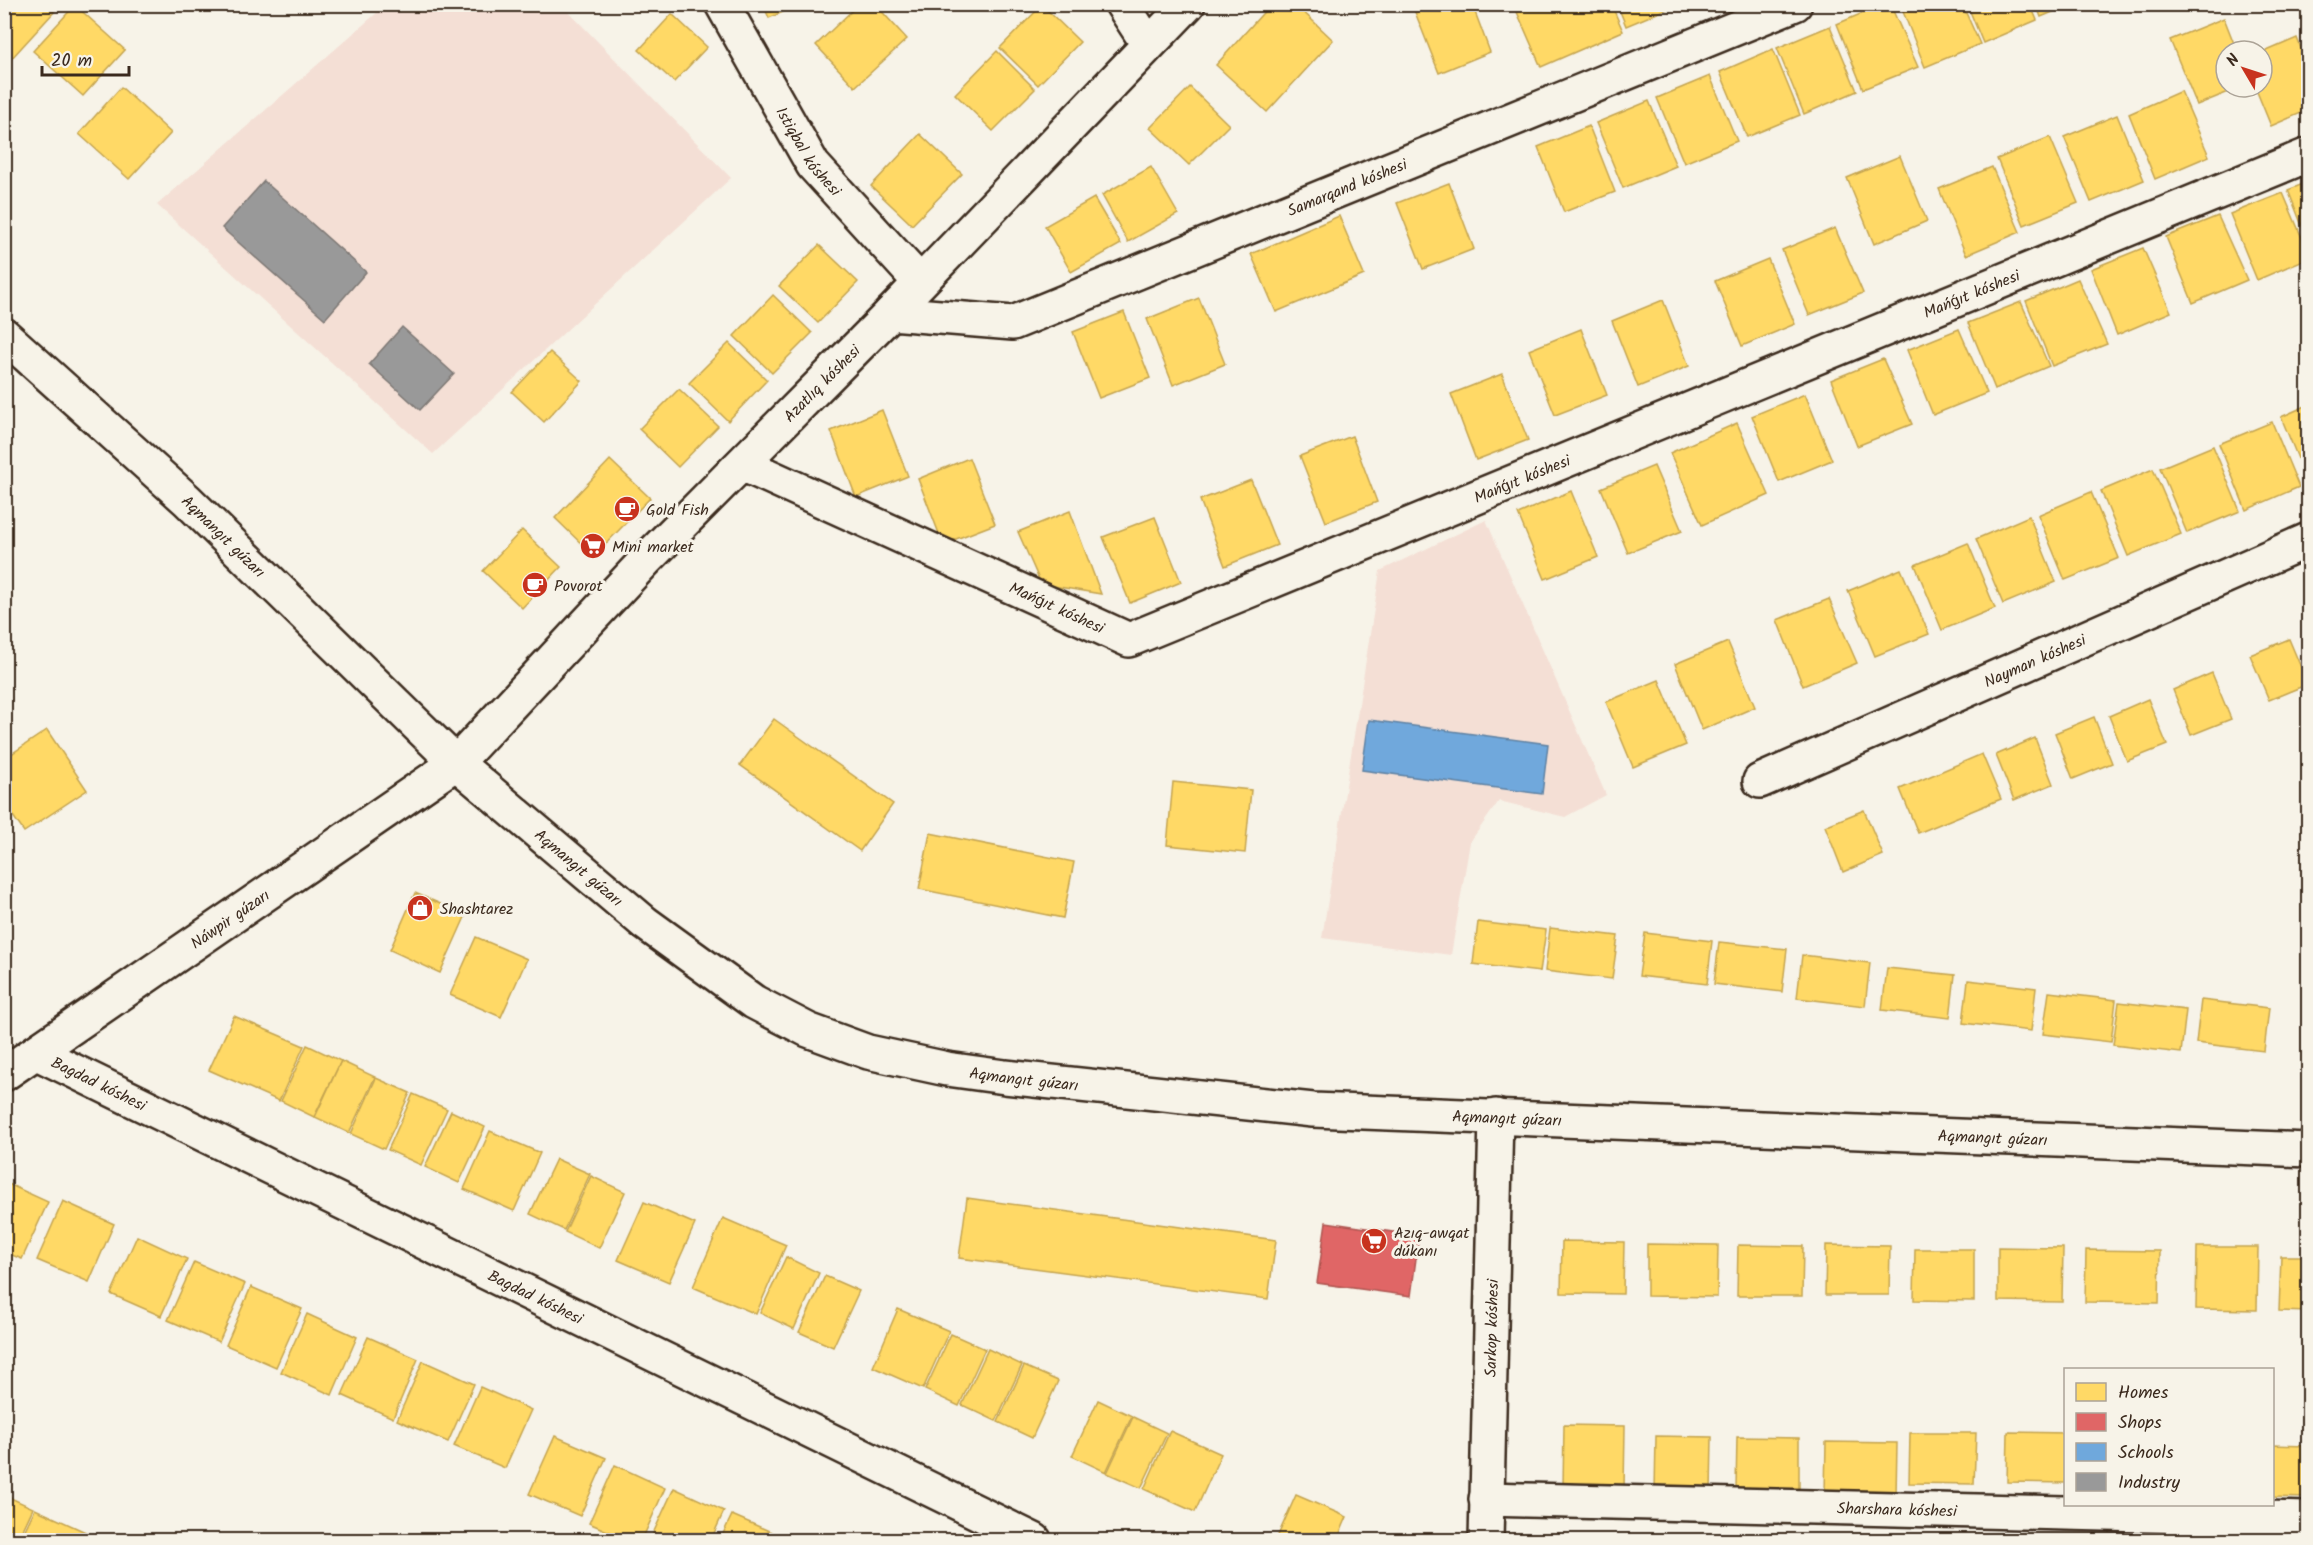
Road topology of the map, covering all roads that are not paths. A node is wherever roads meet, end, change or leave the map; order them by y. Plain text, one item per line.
1 (722, 4) edge
2 (1122, 4) edge
3 (1188, 4) edge
4 (1796, 4) edge
5 (1148, 44) junction
6 (2308, 155) edge
7 (920, 281) junction
8 (891, 313) junction
9 (4, 335) edge
10 (742, 464) junction
11 (2308, 540) edge
12 (456, 763) junction
13 (1760, 781) dead end
14 (37, 1053) junction
15 (4, 1074) edge
16 (1496, 1116) junction
17 (2308, 1150) edge
18 (1486, 1499) junction
19 (2308, 1519) edge
20 (1034, 1540) edge
21 (1485, 1540) edge

1 - 7 street, Istiqbal kóshesi
2 - 5 street
3 - 5 street, Azatlıq kóshesi
4 - 8 street, Samarqand kóshesi
5 - 7 street, Azatlıq kóshesi
6 - 10 street, Mańǵıt kóshesi
7 - 8 street, Azatlıq kóshesi
8 - 10 street, Azatlıq kóshesi
9 - 12 street, Aqmangıt gúzarı
10 - 12 street, Azatlıq kóshesi
11 - 13 street, Nayman kóshesi
12 - 14 street, Náwpir gúzarı
12 - 16 street, Aqmangıt gúzarı
14 - 15 street, Náwpir gúzarı
14 - 20 street, Bagdad kóshesi
16 - 17 street, Aqmangıt gúzarı
16 - 18 street, Sarkop kóshesi
18 - 19 street, Sharshara kóshesi
18 - 21 street, Sarkop kóshesi

